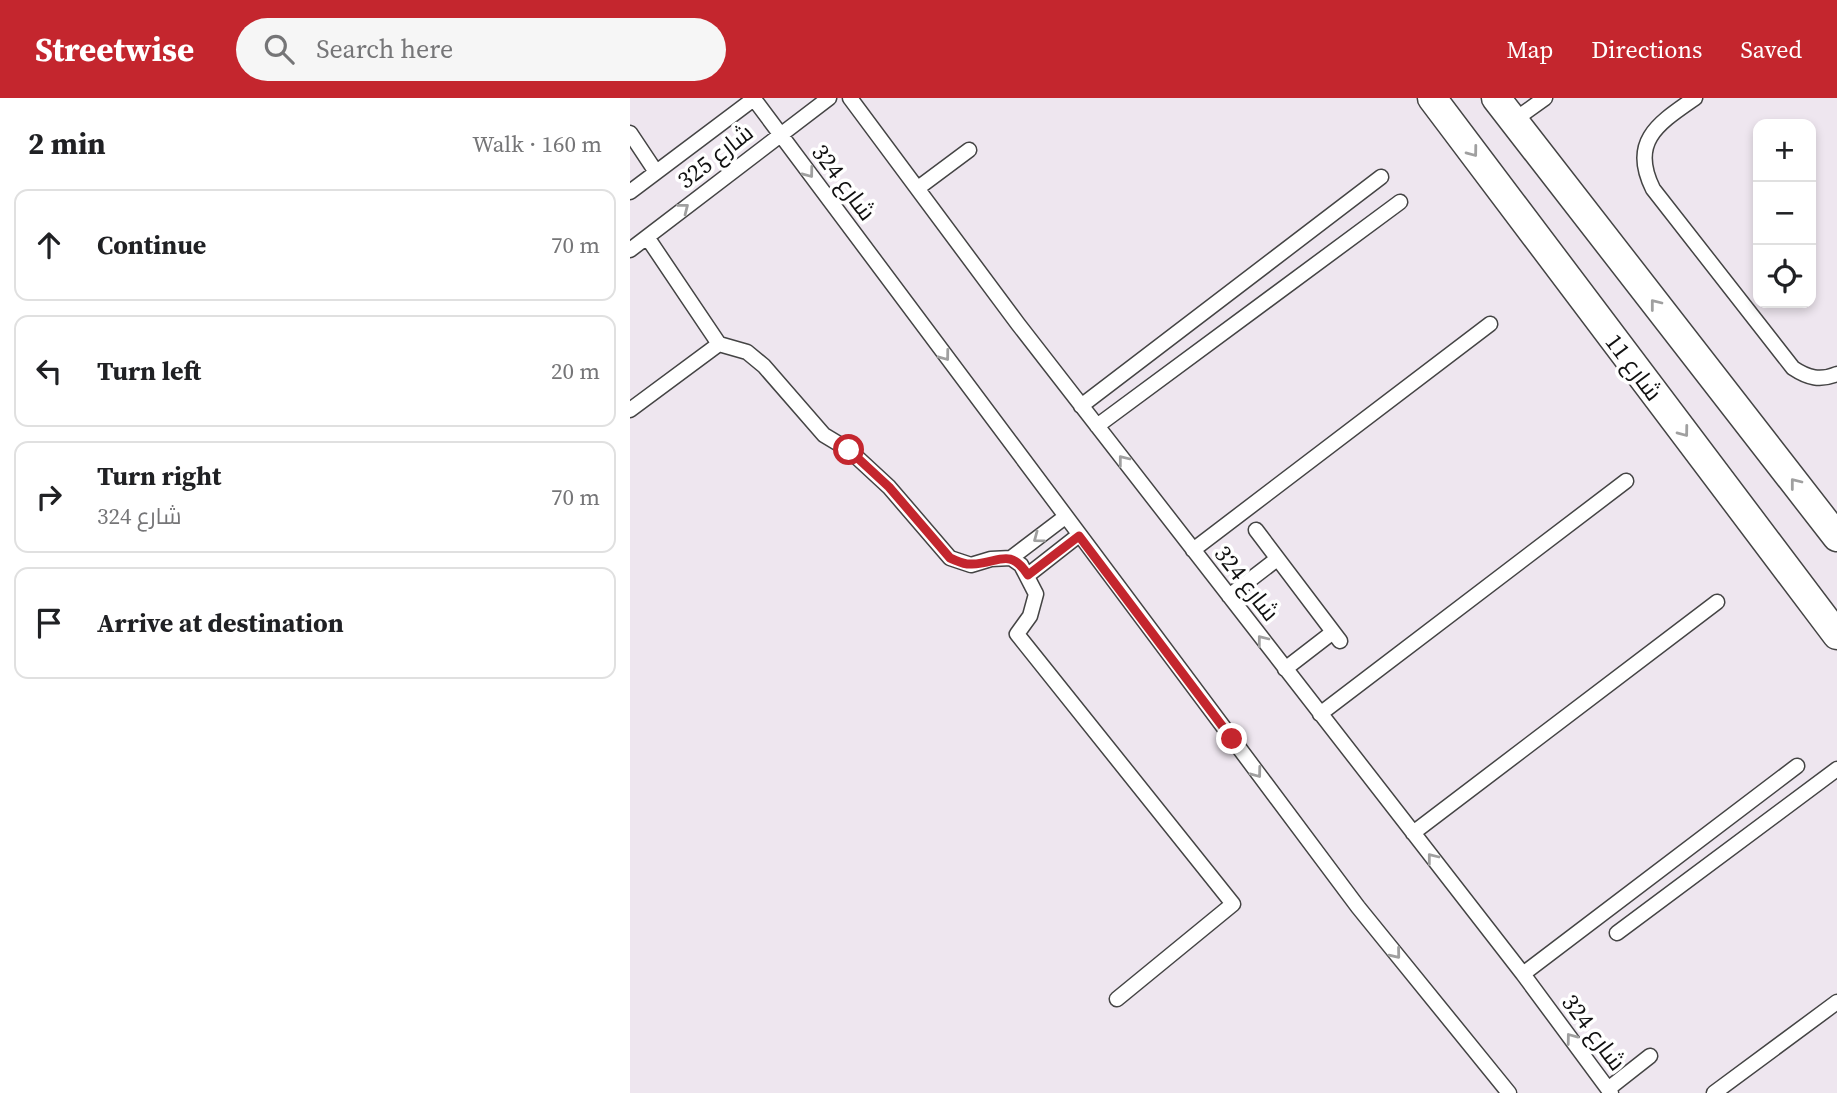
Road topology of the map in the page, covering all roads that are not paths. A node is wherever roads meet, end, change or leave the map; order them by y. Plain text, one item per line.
1 (829, 98) edge
2 (850, 98) edge
3 (1432, 98) edge
4 (1496, 98) edge
5 (1545, 98) edge
6 (1695, 98) edge
7 (754, 99) edge
8 (1513, 121) junction
9 (630, 133) edge
10 (780, 134) junction
11 (969, 150) dead end
12 (656, 172) junction
13 (1381, 177) dead end
14 (918, 188) junction
15 (630, 192) edge
16 (1400, 202) dead end
17 (647, 237) junction
18 (630, 250) edge
19 (1490, 324) dead end
20 (719, 344) junction
21 (1837, 374) edge
22 (1081, 406) junction
23 (630, 411) edge
24 (1097, 426) junction
25 (1626, 481) dead end
26 (1065, 517) junction
27 (1256, 530) dead end
28 (1079, 536) junction
29 (1837, 537) edge
30 (1192, 550) junction
31 (1011, 558) junction
32 (1277, 559) junction
33 (1028, 575) junction
34 (1229, 596) junction
35 (1717, 602) dead end
36 (1837, 635) edge
37 (1285, 669) junction
38 (1320, 714) junction
39 (1797, 766) dead end
40 (1837, 769) edge
41 (1413, 833) junction
42 (1617, 933) dead end
43 (1523, 974) junction
44 (1117, 999) dead end
45 (1837, 1002) edge
46 (1650, 1056) dead end
47 (1610, 1091) edge
48 (1509, 1093) edge
49 (1714, 1093) edge

1 - 10 lane, شارع 325
2 - 14 lane, شارع 324
3 -> 36 street, شارع 11
4 - 8 street
5 - 8 lane
6 - 21 lane
7 - 10 lane, شارع 324
7 - 12 lane, شارع 325
29 -> 8 street
9 - 12 lane
17 -> 10 lane, شارع 325
10 -> 26 lane, شارع 324
11 - 14 lane
12 - 15 lane, شارع 325
13 - 22 lane
14 - 22 lane, شارع 324
16 - 24 lane
17 - 18 lane, شارع 325
17 - 20 lane
19 - 30 lane
20 - 23 lane
20 - 31 lane
22 - 24 lane, شارع 324
30 -> 24 lane, شارع 324
25 - 38 lane
26 - 28 lane, شارع 324
26 -> 31 lane
27 - 32 lane
28 - 33 lane
28 -> 48 lane, شارع 324
30 - 34 lane, شارع 324
31 - 33 lane
32 - 34 lane
32 - 37 lane
33 - 44 lane
37 -> 34 lane, شارع 324
35 - 41 lane
37 - 38 lane, شارع 324
38 - 41 lane, شارع 324
39 - 43 lane
40 - 42 lane
43 -> 41 lane, شارع 324
47 -> 43 lane, شارع 324
45 - 49 lane
46 - 47 lane

